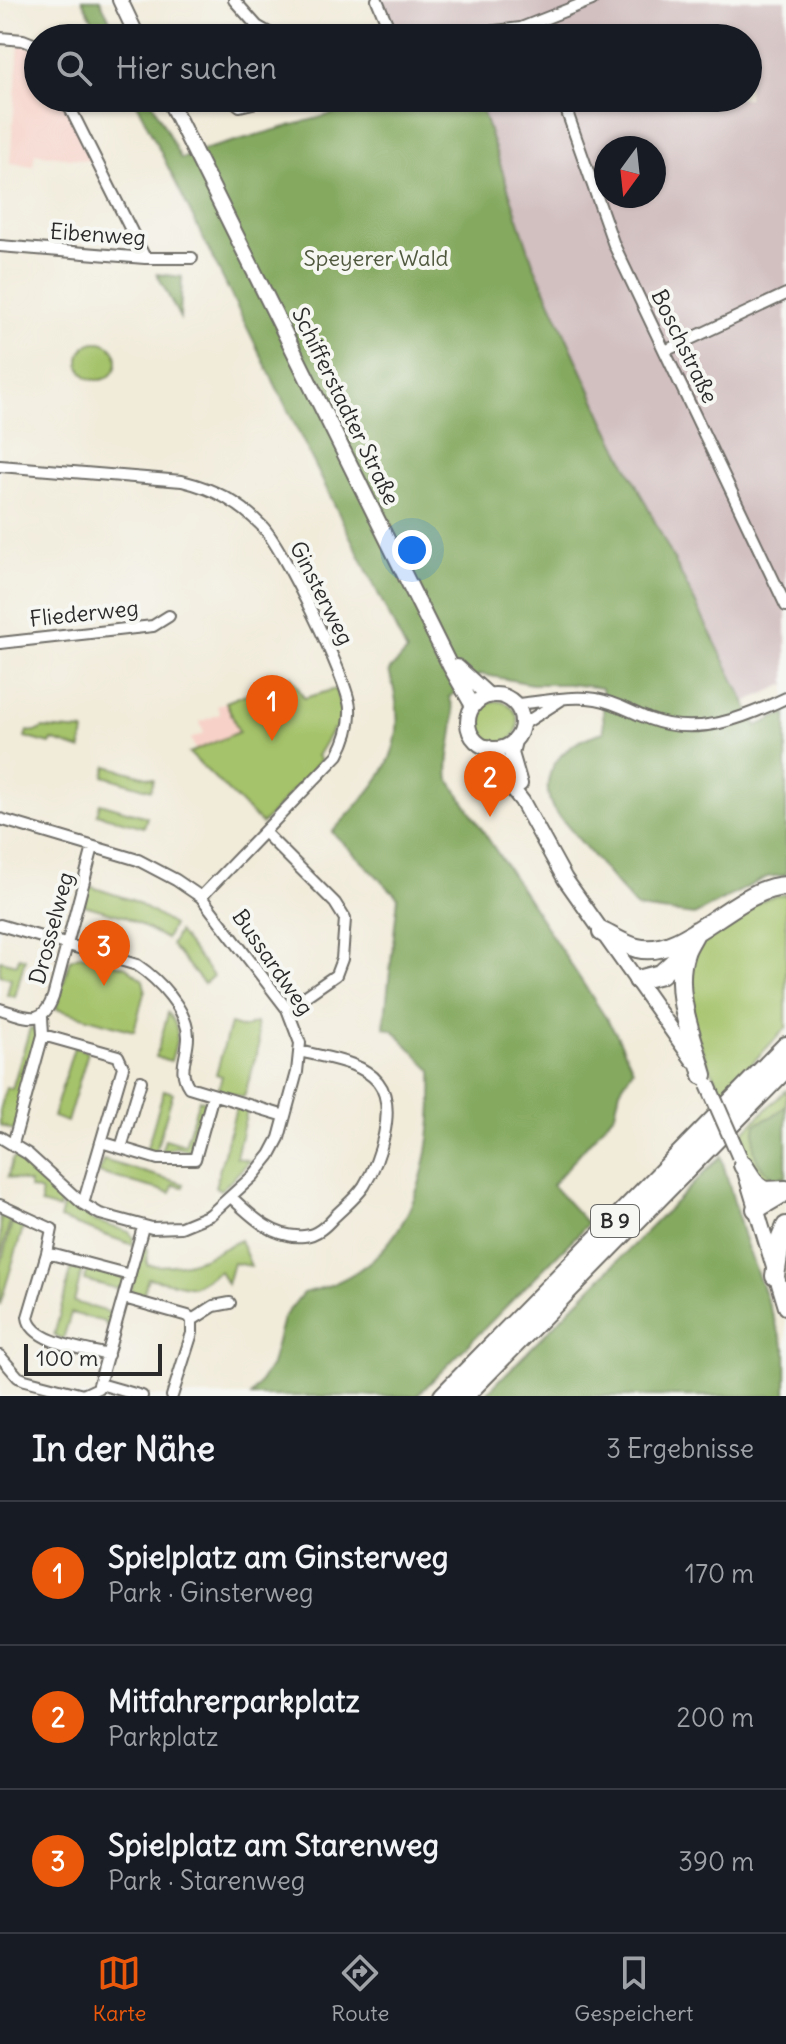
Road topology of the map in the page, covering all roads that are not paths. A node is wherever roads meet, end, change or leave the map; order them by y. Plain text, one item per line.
1 (120, 0) edge
2 (234, 0) edge
3 (377, 0) edge
4 (592, 0) edge
5 (131, 24) edge
6 (255, 24) edge
7 (387, 24) edge
8 (537, 24) edge
9 (0, 38) edge
10 (24, 40) edge
11 (72, 112) edge
12 (175, 112) edge
13 (567, 112) edge
14 (0, 246) edge
15 (145, 258) junction
16 (192, 258) dead end
17 (786, 294) edge
18 (665, 351) junction
19 (0, 466) edge
20 (786, 606) edge
21 (169, 616) dead end
22 (434, 633) junction
23 (0, 643) edge
24 (489, 696) junction
25 (566, 698) junction
26 (786, 698) edge
27 (516, 704) junction
28 (473, 706) junction
29 (522, 725) junction
30 (514, 741) junction
31 (487, 747) junction
32 (522, 801) junction
33 (0, 819) edge
34 (264, 832) junction
35 (93, 847) junction
36 (786, 886) edge
37 (201, 897) junction
38 (0, 925) edge
39 (602, 932) junction
40 (67, 943) junction
41 (679, 948) junction
42 (638, 980) junction
43 (0, 1009) edge
44 (287, 1009) junction
45 (42, 1017) junction
46 (43, 1035) junction
47 (786, 1046) edge
48 (300, 1051) junction
49 (786, 1068) edge
50 (705, 1080) junction
51 (141, 1081) dead end
52 (786, 1081) edge
53 (213, 1095) junction
54 (749, 1106) junction
55 (285, 1116) junction
56 (0, 1137) edge
57 (101, 1142) junction
58 (13, 1144) junction
59 (121, 1148) junction
60 (741, 1160) junction
61 (786, 1191) edge
62 (231, 1197) junction
63 (83, 1204) junction
64 (0, 1205) edge
65 (786, 1207) edge
66 (756, 1209) junction
67 (786, 1226) edge
68 (143, 1227) junction
69 (47, 1253) junction
70 (130, 1275) junction
71 (775, 1276) junction
72 (124, 1298) junction
73 (230, 1303) dead end
74 (786, 1307) edge
75 (192, 1320) junction
76 (108, 1355) junction
77 (0, 1356) edge
78 (100, 1384) junction
79 (83, 1396) edge
80 (142, 1396) edge
81 (172, 1396) edge
82 (443, 1396) edge
83 (464, 1396) edge

1 - 5 main road
2 - 6 street
3 - 7 street
4 - 8 street
9 - 10 street
11 - 15 street
12 - 22 main road, Schifferstadter Straße
13 - 18 street, Boschstraße
14 - 15 street, Eibenweg
15 - 16 street, Eibenweg
17 - 18 street
18 - 20 street, Boschstraße
19 - 34 street, Ginsterweg
21 - 23 street, Fliederweg
22 - 24 main road, Schifferstadter Straße
22 - 28 main road, Schifferstadter Straße
24 - 27 main road
24 - 28 main road
25 - 26 street
25 - 27 street
25 - 29 street
27 - 29 main road
28 - 31 main road
29 - 30 main road
30 - 31 main road
30 - 32 main road
31 - 32 main road
32 - 39 main road
33 - 35 street, Bussardweg
34 - 37 street, Ginsterweg
34 - 44 street
35 - 37 street, Bussardweg
35 - 40 street, Drosselweg
36 - 41 highway
37 - 44 street, Bussardweg
38 - 40 street
39 - 41 highway
39 - 42 main road
40 - 45 street, Drosselweg
40 - 53 street
41 - 42 highway
41 - 50 highway
42 - 50 main road
43 - 45 street, Drosselweg
44 - 48 street, Bussardweg
45 - 46 street, Drosselweg
46 - 57 street
46 - 58 street, Drosselweg
47 - 82 highway, B 9
48 - 55 street, Bussardweg
48 - 62 street
49 - 54 highway, B 9
50 - 60 main road, bridge
51 - 59 street
52 - 54 highway
53 - 55 street
53 - 59 street
54 - 83 highway, B 9
55 - 62 street, Bussardweg
56 - 58 street, Bussardweg
57 - 59 street
57 - 63 street
58 - 63 street, Bussardweg
60 - 61 highway
60 - 66 main road
61 - 66 highway
62 - 68 street, Bussardweg
63 - 68 street, Bussardweg
64 - 69 street
65 - 66 highway
66 - 71 main road
67 - 71 highway
68 - 70 street
69 - 70 street
69 - 76 street
70 - 72 street
71 - 74 main road
72 - 75 street
72 - 76 street
73 - 75 street
75 - 81 street
76 - 78 street
77 - 79 street
78 - 79 street
78 - 80 street

